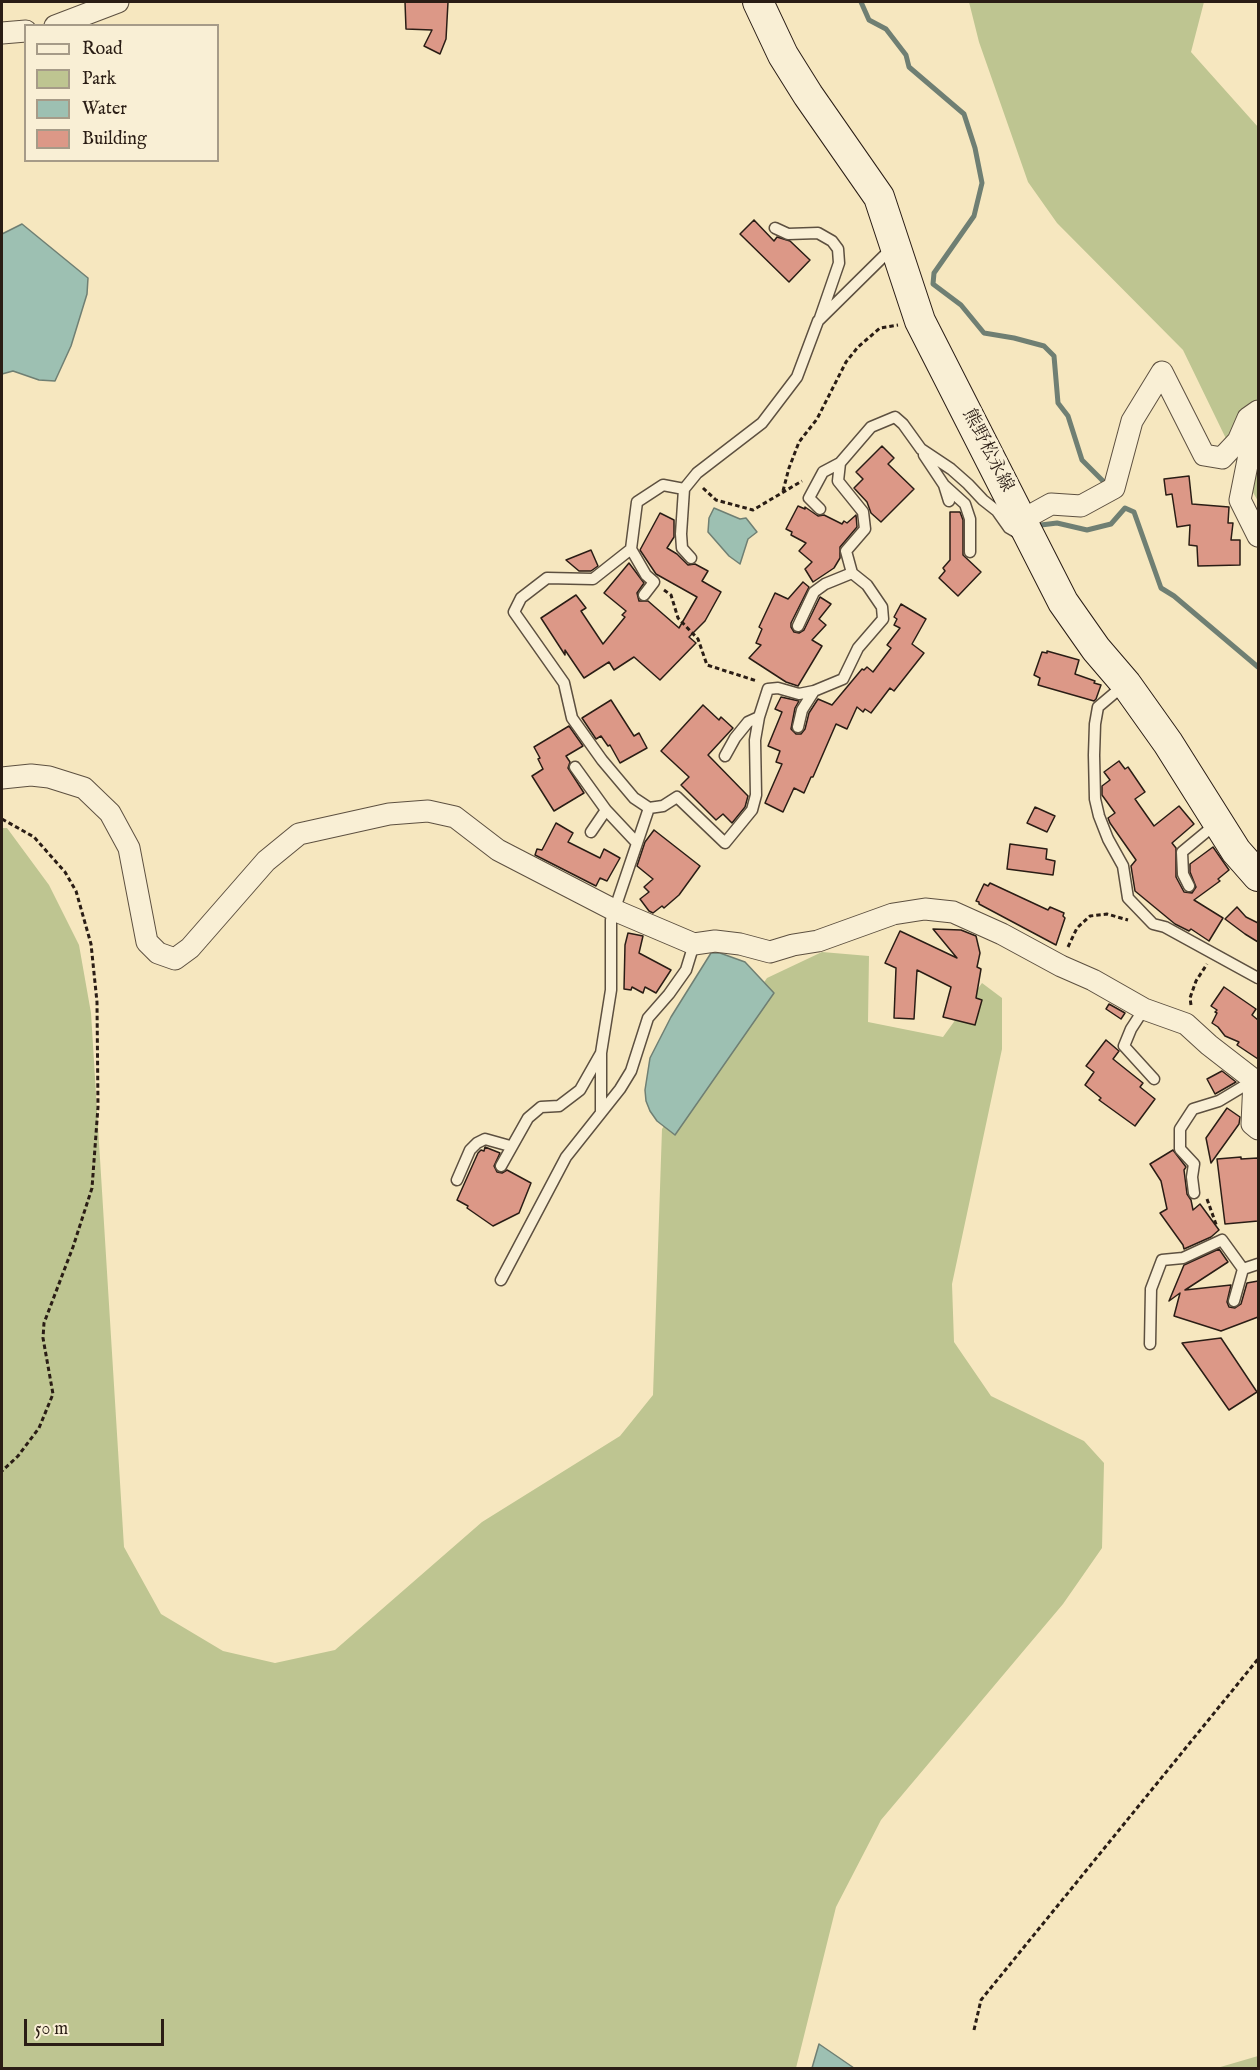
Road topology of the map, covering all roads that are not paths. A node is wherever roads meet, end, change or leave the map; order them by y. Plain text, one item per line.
1 (118, 2) edge
2 (758, 2) edge
3 (60, 24) edge
4 (24, 31) edge
5 (2, 33) edge
6 (775, 228) dead end
7 (894, 245) junction
8 (818, 321) junction
9 (1258, 411) edge
10 (1258, 421) edge
11 (921, 449) junction
12 (840, 463) junction
13 (945, 485) junction
14 (684, 489) junction
15 (949, 501) dead end
16 (820, 509) dead end
17 (1026, 530) junction
18 (1258, 536) edge
19 (631, 549) junction
20 (970, 552) dead end
21 (691, 558) dead end
22 (852, 573) junction
23 (644, 595) dead end
24 (798, 626) dead end
25 (1126, 684) junction
26 (814, 691) junction
27 (759, 717) junction
28 (798, 727) dead end
29 (725, 756) dead end
30 (574, 767) dead end
31 (2, 778) edge
32 (649, 808) junction
33 (606, 810) junction
34 (1217, 823) junction
35 (591, 832) dead end
36 (636, 842) junction
37 (1258, 876) edge
38 (1189, 886) dead end
39 (614, 910) junction
40 (694, 944) junction
41 (1248, 971) junction
42 (1258, 978) edge
43 (1258, 988) edge
44 (1144, 1009) junction
45 (601, 1053) junction
46 (1154, 1079) dead end
47 (1254, 1080) junction
48 (601, 1113) junction
49 (1258, 1129) edge
50 (510, 1146) junction
51 (501, 1166) dead end
52 (457, 1180) dead end
53 (1194, 1193) dead end
54 (1258, 1264) edge
55 (1243, 1269) junction
56 (501, 1280) dead end
57 (1234, 1301) dead end
58 (1150, 1344) dead end

1 - 3 street
2 - 7 main road, 熊野松永線
4 - 5 street
6 - 8 lane
7 - 8 lane
7 - 17 main road, 熊野松永線
8 - 14 lane
9 - 17 street
10 - 18 street
11 - 12 lane
11 - 13 lane
11 - 17 lane
12 - 16 lane
12 - 22 lane
13 - 15 lane
13 - 20 lane
14 - 19 lane
14 - 21 lane
17 - 25 main road, 熊野松永線
19 - 23 lane
19 - 32 lane
22 - 24 lane
22 - 26 lane
25 - 34 main road, 熊野松永線
25 - 41 lane
26 - 27 lane
26 - 28 lane
27 - 29 lane
27 - 32 lane
30 - 33 lane
31 - 39 street
32 - 36 lane
33 - 35 lane
33 - 36 lane
34 - 37 main road, 熊野松永線
34 - 38 lane
36 - 39 lane
39 - 40 street
39 - 45 lane
40 - 44 street
40 - 48 lane
41 - 42 lane
41 - 43 lane
44 - 46 lane
44 - 47 street
45 - 48 lane
45 - 50 lane
47 - 49 street
47 - 53 lane
48 - 56 lane
50 - 51 lane
50 - 52 lane
54 - 55 lane
55 - 57 lane
55 - 58 lane

